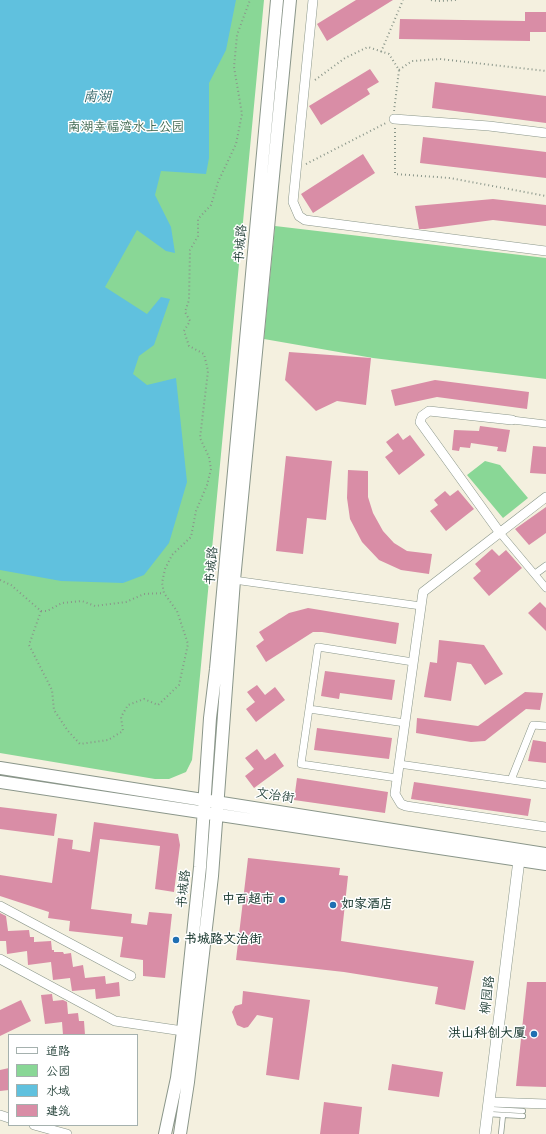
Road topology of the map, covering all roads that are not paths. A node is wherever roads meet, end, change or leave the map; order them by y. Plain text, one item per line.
1 (277, 0) edge
2 (290, 0) edge
3 (313, 0) edge
4 (394, 119) road end
5 (546, 133) edge
6 (546, 251) edge
7 (512, 420) joint
8 (546, 424) edge
9 (546, 497) edge
10 (500, 532) junction
11 (546, 566) edge
12 (535, 574) junction
13 (234, 580) junction
14 (546, 588) edge
15 (421, 606) junction
16 (413, 662) junction
17 (309, 709) junction
18 (405, 723) junction
19 (546, 726) edge
20 (399, 764) junction
21 (0, 768) edge
22 (397, 778) junction
23 (511, 780) junction
24 (0, 782) edge
25 (546, 785) edge
26 (204, 799) junction
27 (218, 801) junction
28 (204, 812) junction
29 (217, 814) junction
30 (546, 827) edge
31 (546, 854) edge
32 (519, 860) junction
33 (546, 864) edge
34 (0, 906) edge
35 (0, 959) edge
36 (131, 976) dead end
37 (183, 1031) junction
38 (546, 1104) edge
39 (488, 1108) junction
40 (503, 1115) junction
41 (38, 1126) edge
42 (66, 1134) edge
43 (165, 1134) edge
44 (180, 1134) edge
45 (485, 1134) edge
46 (501, 1134) edge

1 - 26 main road, 书城路
2 - 13 main road, 书城路
3 - 6 street
4 - 5 street
7 - 8 street
7 - 10 street
9 - 10 street
10 - 12 street
10 - 15 street
11 - 12 street
12 - 14 street
13 - 15 street
13 - 27 main road, 书城路
15 - 16 street
16 - 17 street
16 - 18 street
17 - 18 street
17 - 22 street
18 - 20 street
19 - 23 street
20 - 22 street
20 - 23 street
21 - 26 main road, 文治街
22 - 30 street
23 - 25 street
24 - 28 main road, 文治街
26 - 27 main road, 文治街
26 - 28 main road, 书城路
27 - 29 main road, 书城路
27 - 31 main road, 文治街
28 - 29 main road, 文治街
28 - 37 main road, 书城路
29 - 32 main road, 文治街
29 - 44 main road, 书城路
32 - 33 main road, 文治街
32 - 39 street, 柳园路
34 - 36 street
35 - 37 street
37 - 43 main road, 书城路
38 - 39 street
39 - 40 lane
39 - 40 lane
39 - 45 street, 柳园路
40 - 46 lane
41 - 42 street

